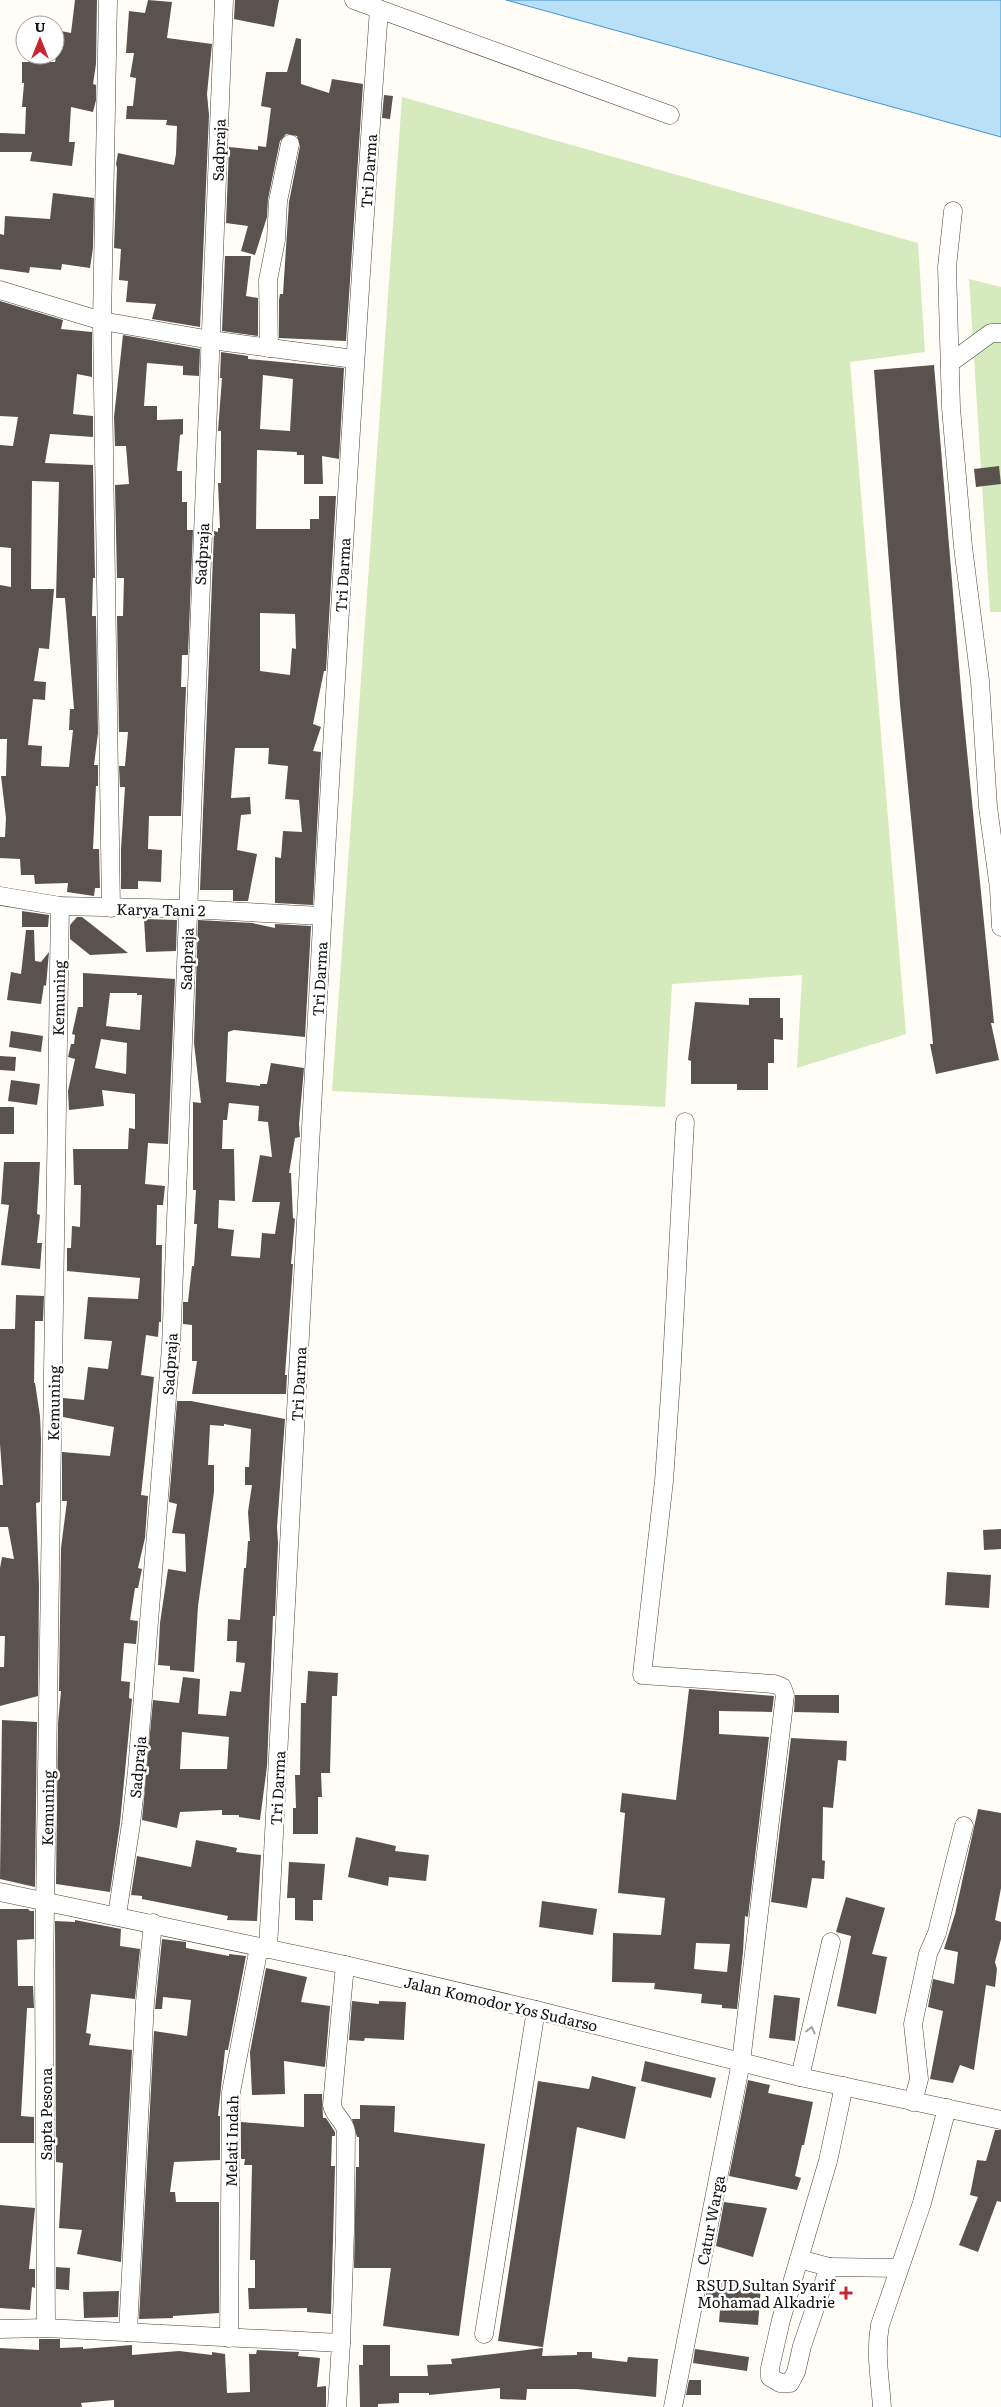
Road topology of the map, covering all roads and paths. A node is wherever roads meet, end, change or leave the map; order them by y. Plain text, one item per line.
1 (108, 0) edge
2 (224, 0) edge
3 (354, 0) edge
4 (379, 10) junction
5 (670, 115) dead end
6 (290, 144) dead end
7 (953, 211) dead end
8 (0, 290) edge
9 (102, 321) junction
10 (1001, 333) edge
11 (211, 340) junction
12 (269, 348) junction
13 (354, 359) junction
14 (950, 363) junction
15 (0, 896) edge
16 (60, 906) junction
17 (111, 908) junction
18 (188, 909) junction
19 (322, 916) junction
20 (1001, 927) edge
21 (685, 1122) dead end
22 (964, 1826) dead end
23 (0, 1892) edge
24 (46, 1901) junction
25 (117, 1915) junction
26 (153, 1923) junction
27 (831, 1942) dead end
28 (263, 1948) junction
29 (345, 1965) junction
30 (536, 2010) junction
31 (741, 2062) junction
32 (800, 2078) junction
33 (844, 2086) junction
34 (913, 2102) junction
35 (947, 2108) junction
36 (1001, 2120) edge
37 (799, 2259) junction
38 (829, 2267) junction
39 (899, 2268) junction
40 (46, 2328) junction
41 (0, 2329) edge
42 (128, 2332) junction
43 (484, 2334) dead end
44 (229, 2338) junction
45 (341, 2343) junction
46 (337, 2407) edge
47 (673, 2407) edge
48 (882, 2407) edge

1 - 9 street
2 - 11 street, Sadpraja
3 - 4 street
4 - 5 street
4 - 13 street, Tri Darma
6 - 12 street
7 - 14 street
8 - 9 street
9 - 11 street
9 - 17 street
10 - 14 street
11 - 12 street
11 - 18 street, Sadpraja
12 - 13 street
13 - 19 street, Tri Darma
14 - 20 street
15 - 16 street, Karya Tani 2
16 - 17 street, Karya Tani 2
16 - 24 street, Kemuning
17 - 18 street, Karya Tani 2
18 - 19 street, Karya Tani 2
18 - 25 street, Sadpraja
19 - 28 street, Tri Darma
21 - 31 street, Catur Warga
22 - 34 street
23 - 24 street, Jalan Komodor Yos Sudarso
24 - 25 street, Jalan Komodor Yos Sudarso
24 - 40 street, Sapta Pesona
25 - 26 street, Jalan Komodor Yos Sudarso
26 - 28 street, Jalan Komodor Yos Sudarso
26 - 42 street
32 -> 27 street
28 - 29 street, Jalan Komodor Yos Sudarso
28 - 44 street, Melati Indah
29 - 30 street, Jalan Komodor Yos Sudarso
29 - 45 street
30 - 31 street, Jalan Komodor Yos Sudarso
30 - 43 street
31 - 32 street, Jalan Komodor Yos Sudarso
31 - 47 street, Catur Warga
32 - 33 street, Jalan Komodor Yos Sudarso
33 - 34 street, Jalan Komodor Yos Sudarso
33 - 37 street
34 - 35 street, Jalan Komodor Yos Sudarso
35 - 36 street, Jalan Komodor Yos Sudarso
35 - 39 street
37 - 38 street
37 - 38 street
38 - 39 street
39 - 48 street
40 - 41 street
40 - 42 street
42 - 44 street
44 - 45 street
45 - 46 street

